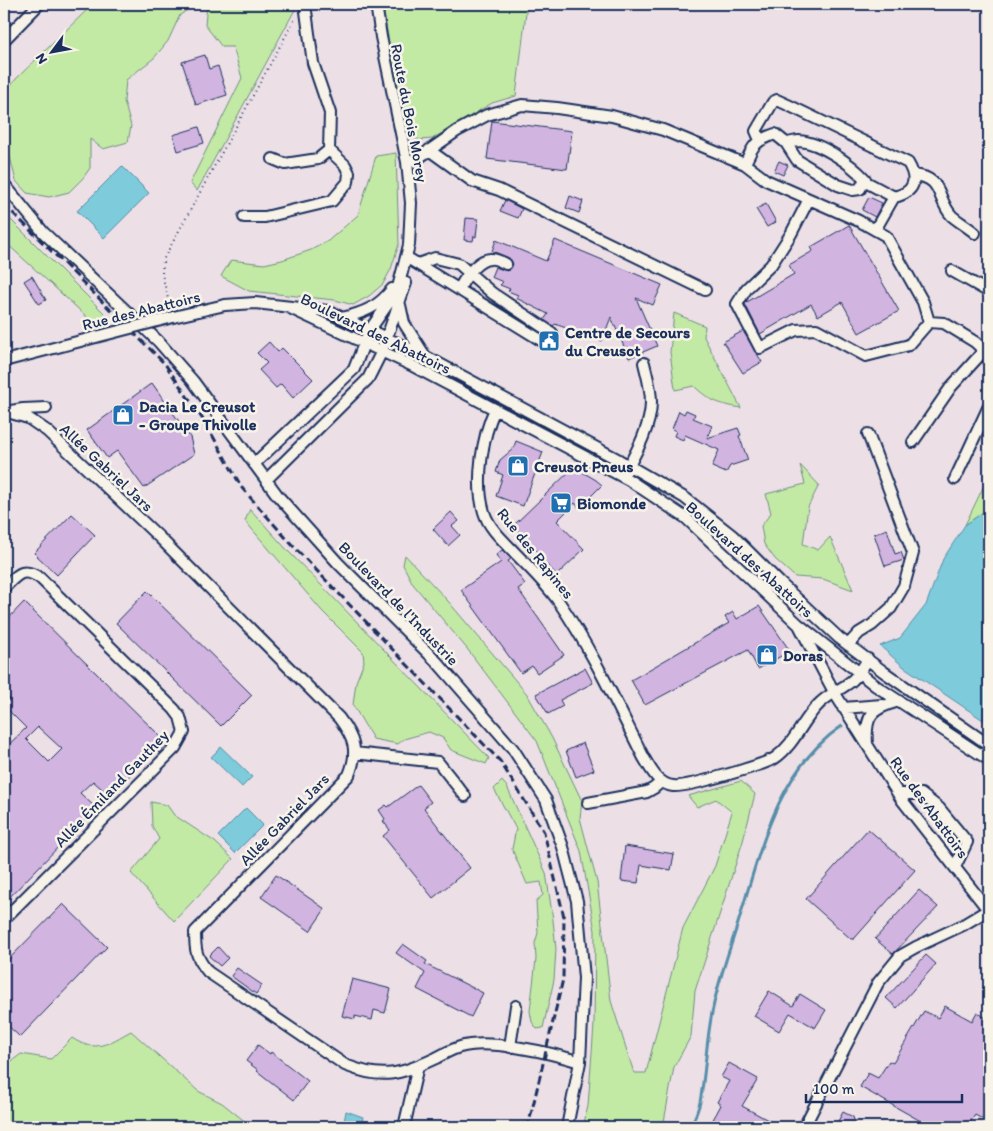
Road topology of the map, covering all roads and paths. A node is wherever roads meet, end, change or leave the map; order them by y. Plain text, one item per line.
1 (39, 4) edge
2 (376, 4) edge
3 (302, 8) edge
4 (4, 40) edge
5 (760, 140) junction
6 (786, 143) junction
7 (329, 150) junction
8 (428, 150) junction
9 (273, 159) dead end
10 (407, 162) junction
11 (745, 164) junction
12 (914, 175) junction
13 (864, 181) junction
14 (4, 184) edge
15 (894, 197) junction
16 (808, 199) junction
17 (244, 217) dead end
18 (875, 230) junction
19 (975, 233) dead end
20 (406, 257) junction
21 (418, 264) junction
22 (506, 264) dead end
23 (952, 271) dead end
24 (469, 273) junction
25 (401, 276) junction
26 (458, 289) junction
27 (705, 290) dead end
28 (989, 292) edge
29 (400, 304) junction
30 (287, 307) junction
31 (173, 317) junction
32 (342, 318) junction
33 (929, 322) junction
34 (369, 331) junction
35 (386, 339) junction
36 (363, 342) junction
37 (988, 350) edge
38 (382, 351) junction
39 (426, 357) junction
40 (4, 361) edge
41 (644, 363) dead end
42 (989, 406) edge
43 (46, 408) dead end
44 (495, 409) junction
45 (5, 412) edge
46 (868, 434) dead end
47 (913, 442) dead end
48 (254, 464) junction
49 (629, 465) junction
50 (623, 476) junction
51 (955, 479) dead end
52 (266, 480) junction
53 (4, 588) edge
54 (798, 624) junction
55 (848, 645) junction
56 (868, 660) junction
57 (859, 673) junction
58 (834, 692) junction
59 (899, 701) junction
60 (886, 705) junction
61 (843, 708) junction
62 (867, 745) junction
63 (989, 745) edge
64 (354, 753) junction
65 (989, 760) edge
66 (661, 782) junction
67 (899, 794) junction
68 (465, 796) dead end
69 (588, 803) dead end
70 (955, 867) junction
71 (989, 910) edge
72 (4, 919) edge
73 (516, 1006) dead end
74 (510, 1047) junction
75 (580, 1062) junction
76 (418, 1066) junction
77 (404, 1127) edge
78 (567, 1127) edge
79 (804, 1127) edge

1 - 4 street
2 - 10 street, Route du Bois Morey
3 - 7 street
3 - 31 path
5 - 6 street
5 - 11 street
5 - 12 street
6 - 13 street
6 - 13 street
7 - 9 street
7 - 17 street
8 - 10 street
8 - 11 street
8 - 27 street
10 - 20 street, Route du Bois Morey
11 - 16 street
12 - 15 street
12 - 19 street
13 - 15 street
14 - 48 street, Boulevard de l'Industrie
15 - 18 street
16 - 18 street
16 - 33 street
18 - 33 street
20 - 21 street
20 - 25 street, Route du Bois Morey
20 - 29 street, Route du Bois Morey
21 - 24 street
21 - 26 street
22 - 24 street
23 - 28 street
24 - 26 street
24 - 26 street
25 - 32 street, Route du Bois Morey
25 - 34 street, Route du Bois Morey
29 - 35 street, Route du Bois Morey
29 - 39 street
30 - 31 street, Rue des Abattoirs
30 - 32 street, Boulevard des Abattoirs
30 - 36 street, Boulevard des Abattoirs
31 - 40 street, Rue des Abattoirs, bridge
32 - 34 street, Boulevard des Abattoirs
33 - 37 street
34 - 35 street, Boulevard des Abattoirs
34 - 36 street, Route du Bois Morey
35 - 38 street, Route du Bois Morey
35 - 39 street, Boulevard des Abattoirs
36 - 38 street, Boulevard des Abattoirs
36 - 48 street, Route du Bois Morey
37 - 47 street
38 - 44 street, Boulevard des Abattoirs
38 - 52 street, Route du Bois Morey
39 - 49 street, Boulevard des Abattoirs
41 - 49 street
42 - 51 street
43 - 45 street
44 - 50 street, Boulevard des Abattoirs
44 - 66 street, Rue des Rapines
45 - 64 street, Allée Gabriel Jars
46 - 55 street
48 - 52 street, Boulevard de l'Industrie
49 - 50 street
49 - 55 street, Boulevard des Abattoirs
50 - 54 street, Boulevard des Abattoirs
52 - 75 street, Boulevard de l'Industrie
53 - 72 street, Allée Émiland Gauthey
54 - 57 street, Boulevard des Abattoirs
54 - 58 street, Rue des Abattoirs
55 - 56 street, Boulevard des Abattoirs
56 - 57 street
56 - 63 street, Boulevard des Abattoirs
57 - 58 street
57 - 59 street, Boulevard des Abattoirs
58 - 61 street, Rue des Abattoirs
58 - 66 street
59 - 60 street
59 - 65 street, Boulevard des Abattoirs
60 - 61 street
60 - 62 street
61 - 62 street, Rue des Abattoirs
62 - 67 street, Rue des Abattoirs
64 - 68 street
64 - 76 street, Allée Gabriel Jars
66 - 69 street
67 - 70 street, Rue des Abattoirs
67 - 70 street
70 - 71 street, Rue des Abattoirs
71 - 79 street, Rue des Abattoirs
73 - 74 street
74 - 75 street, Allée Gabriel Jars
74 - 76 street, Allée Gabriel Jars
75 - 78 street, Boulevard de l'Industrie
76 - 77 street

